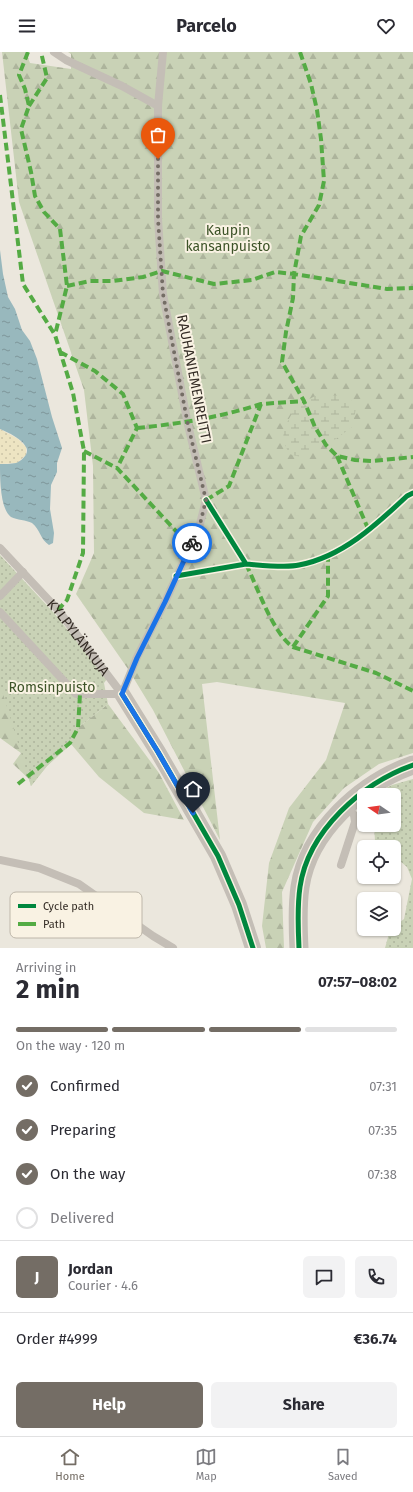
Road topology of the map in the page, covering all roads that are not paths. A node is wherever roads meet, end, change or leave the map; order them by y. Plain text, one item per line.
1 (54, 52) edge
2 (163, 52) edge
3 (158, 106) junction
4 (0, 548) edge
5 (23, 572) junction
6 (0, 596) edge
7 (0, 612) edge
8 (122, 694) junction
9 (413, 765) edge
10 (346, 806) junction
11 (0, 860) edge
12 (341, 865) dead end
13 (90, 892) edge
14 (142, 928) edge
15 (173, 948) edge
16 (253, 948) edge
17 (299, 948) edge

1 - 3 lane
2 - 3 lane, RAUHANIEMENREITTI
3 - 8 lane, RAUHANIEMENREITTI
4 - 5 lane, KYLPYLÄNKUJA
5 - 6 lane
5 - 8 lane, KYLPYLÄNKUJA
7 - 8 lane
8 - 16 street, KYLPYLÄNKUJA
9 - 10 street
10 - 12 lane
10 - 17 street
11 - 13 lane
14 - 15 lane

